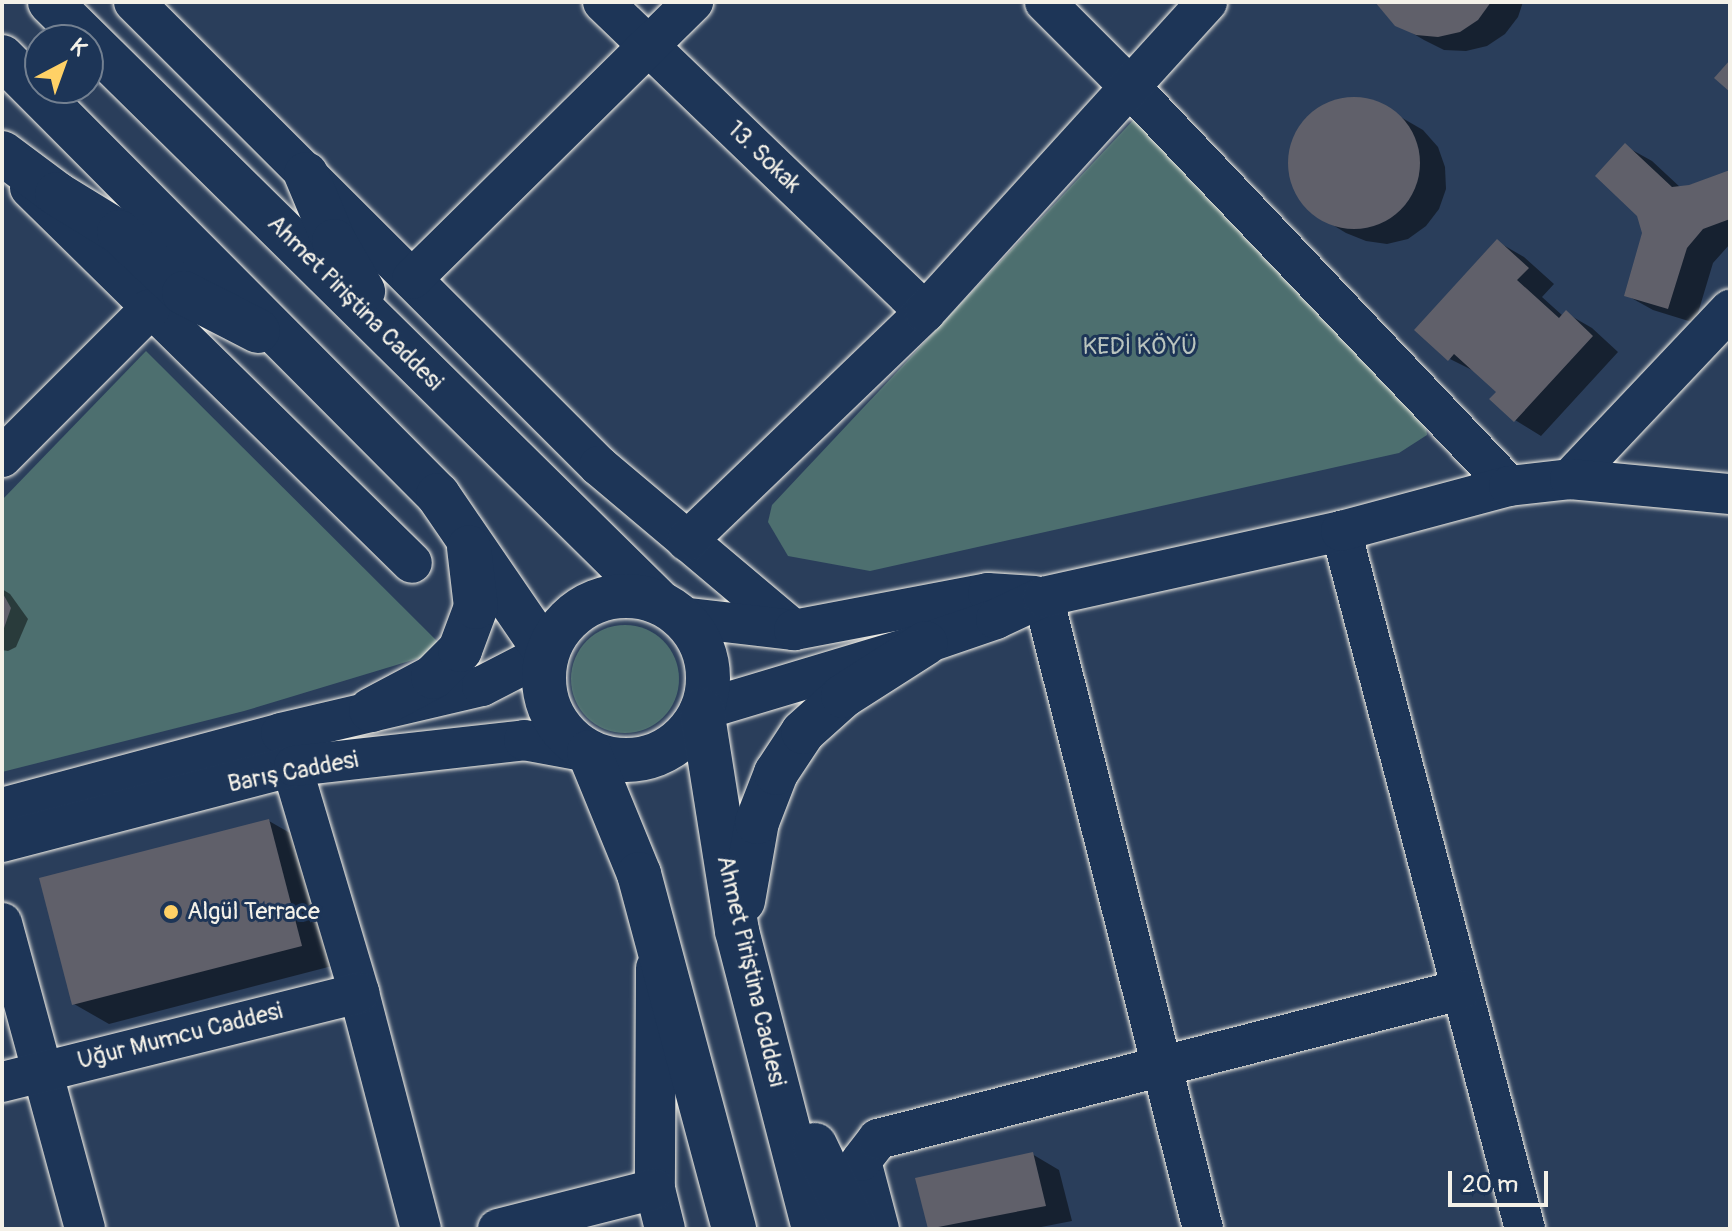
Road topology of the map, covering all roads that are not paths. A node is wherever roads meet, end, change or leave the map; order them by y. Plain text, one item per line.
1 (50, 2) edge
2 (134, 2) edge
3 (603, 2) edge
4 (693, 2) edge
5 (1045, 2) edge
6 (1207, 2) edge
7 (650, 48) junction
8 (2, 57) edge
9 (1130, 87) junction
10 (2, 153) edge
11 (2, 160) edge
12 (306, 174) junction
13 (412, 279) junction
14 (150, 309) junction
15 (1730, 310) edge
16 (925, 312) junction
17 (391, 338) junction
18 (291, 347) junction
19 (2, 457) edge
20 (1570, 479) junction
21 (1509, 486) junction
22 (1730, 494) edge
23 (1341, 531) junction
24 (467, 537) junction
25 (687, 541) junction
26 (412, 563) dead end
27 (1043, 597) junction
28 (670, 610) junction
29 (794, 630) junction
30 (926, 643) junction
31 (546, 653) junction
32 (371, 710) junction
33 (702, 710) junction
34 (287, 750) junction
35 (589, 752) junction
36 (2, 808) edge
37 (2, 842) edge
38 (2, 923) edge
39 (737, 931) junction
40 (656, 936) junction
41 (1460, 990) junction
42 (359, 993) junction
43 (767, 1053) junction
44 (1160, 1069) junction
45 (41, 1070) junction
46 (2, 1082) edge
47 (655, 1189) junction
48 (85, 1229) edge
49 (421, 1229) edge
50 (498, 1229) edge
51 (665, 1229) edge
52 (734, 1229) edge
53 (814, 1229) edge
54 (855, 1229) edge
55 (879, 1229) edge
56 (1203, 1229) edge
57 (1525, 1229) edge

1 - 17 street, Ahmet Piriştina Caddesi
2 - 12 street
3 - 7 street, 13. Sokak
4 - 7 street
5 - 9 street
6 - 9 street
7 - 13 street
7 - 16 street, 13. Sokak
8 - 18 street
9 - 16 street
9 - 21 street
10 - 18 street
11 - 14 street
12 - 13 street
12 - 17 street
13 - 25 street
14 - 19 street
14 - 26 street
15 - 20 street
16 - 25 street
17 - 28 street, Ahmet Piriştina Caddesi
18 - 24 street
20 - 21 street
20 - 22 street
21 - 23 street
23 - 27 street
23 - 41 street
24 - 31 street
24 - 32 street
25 - 29 street
27 - 29 street
27 - 30 street
27 - 44 street
28 - 29 street
28 - 31 street
28 - 33 street
30 - 33 street
30 - 39 street
31 - 32 street, Barış Caddesi
31 - 35 street
32 - 34 street, Barış Caddesi
33 - 35 street
33 - 39 street, Ahmet Piriştina Caddesi
34 - 35 street, Barış Caddesi
34 - 36 street, Barış Caddesi
34 - 37 street, Barış Caddesi
34 - 42 street
35 - 40 street
38 - 45 street
39 - 43 street, Ahmet Piriştina Caddesi
40 - 47 street
40 - 52 street
41 - 44 street
41 - 57 street
42 - 45 street, Uğur Mumcu Caddesi
42 - 49 street
43 - 53 street, Ahmet Piriştina Caddesi
43 - 54 street
44 - 55 street
44 - 56 street
45 - 46 street, Uğur Mumcu Caddesi
45 - 48 street
47 - 50 street
47 - 51 street

